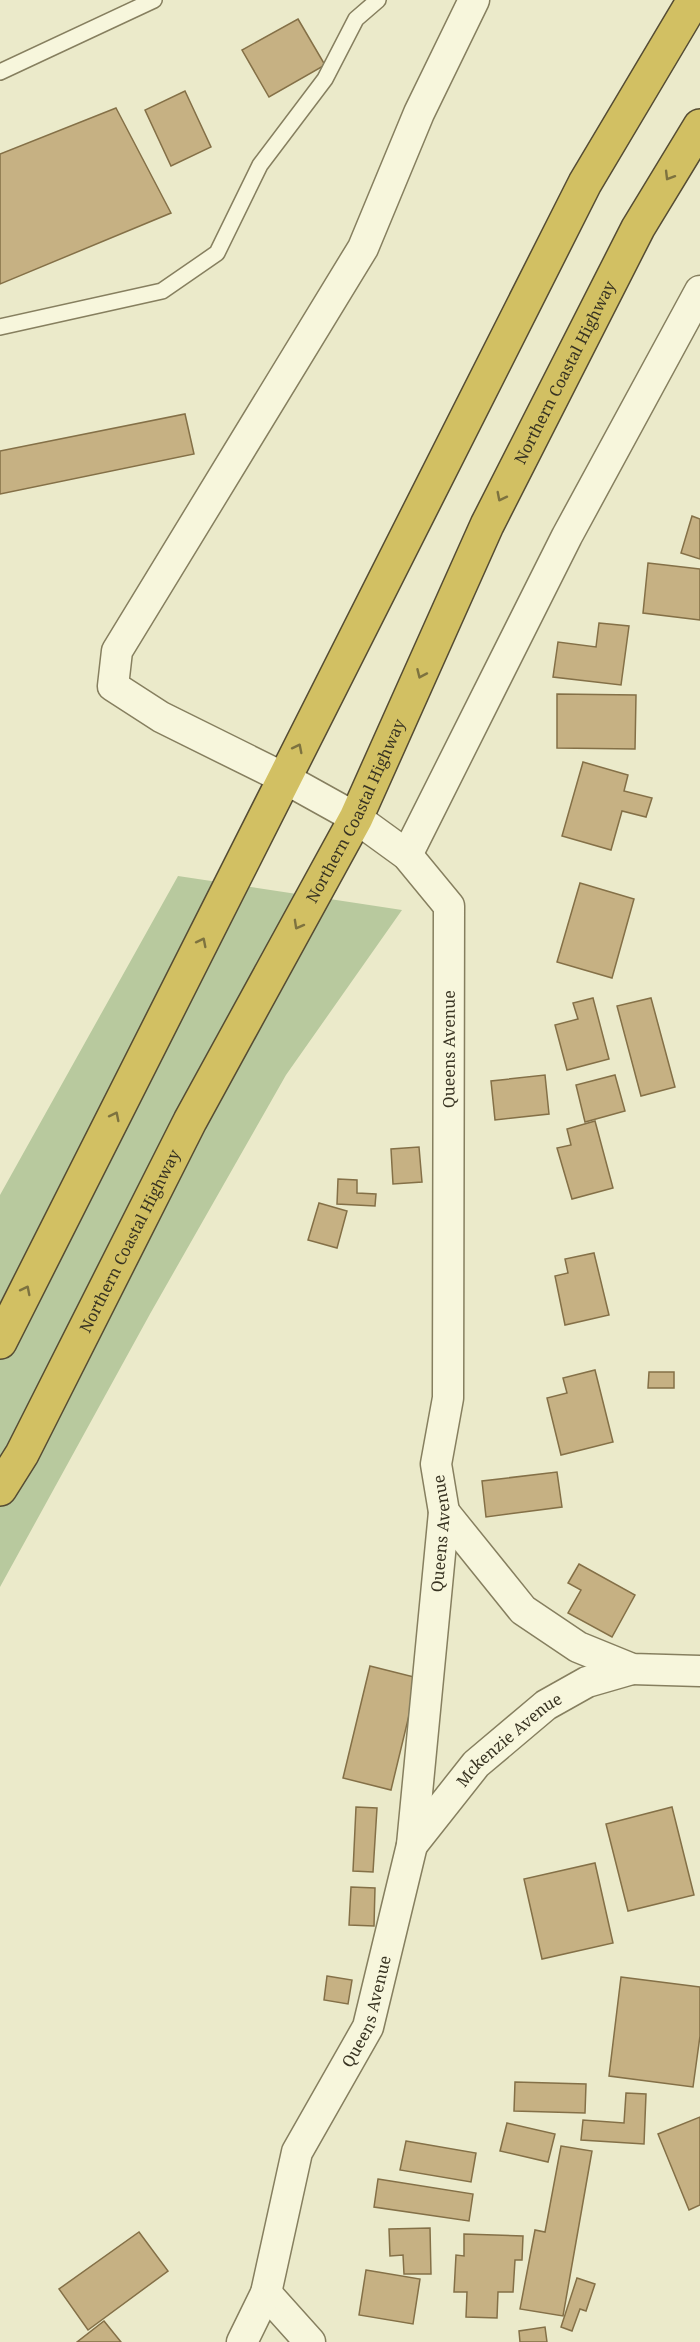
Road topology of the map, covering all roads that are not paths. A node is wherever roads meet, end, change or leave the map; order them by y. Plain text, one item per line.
1 (154, 0) edge
2 (378, 0) edge
3 (474, 0) edge
4 (694, 0) edge
5 (0, 72) edge
6 (700, 126) edge
7 (700, 291) edge
8 (0, 327) edge
9 (284, 778) junction
10 (356, 818) junction
11 (407, 855) junction
12 (0, 1342) edge
13 (0, 1489) edge
14 (444, 1512) junction
15 (632, 1669) junction
16 (700, 1671) edge
17 (412, 1845) junction
18 (266, 2293) junction
19 (243, 2342) edge
20 (310, 2342) edge

1 - 5 lane
2 - 8 lane
3 - 9 street, Queens Avenue
9 -> 4 highway
6 -> 10 highway, Northern Coastal Highway
7 - 11 street
9 - 10 street, Queens Avenue
12 -> 9 highway
10 - 11 street, Queens Avenue
10 -> 13 highway, Northern Coastal Highway
11 - 14 street, Queens Avenue
14 - 15 street, Mckenzie Avenue
14 - 17 street, Queens Avenue
15 - 16 street, Mckenzie Avenue
15 - 17 street, Mckenzie Avenue
17 - 18 street, Queens Avenue
18 - 19 street, Queens Avenue
18 - 20 street

